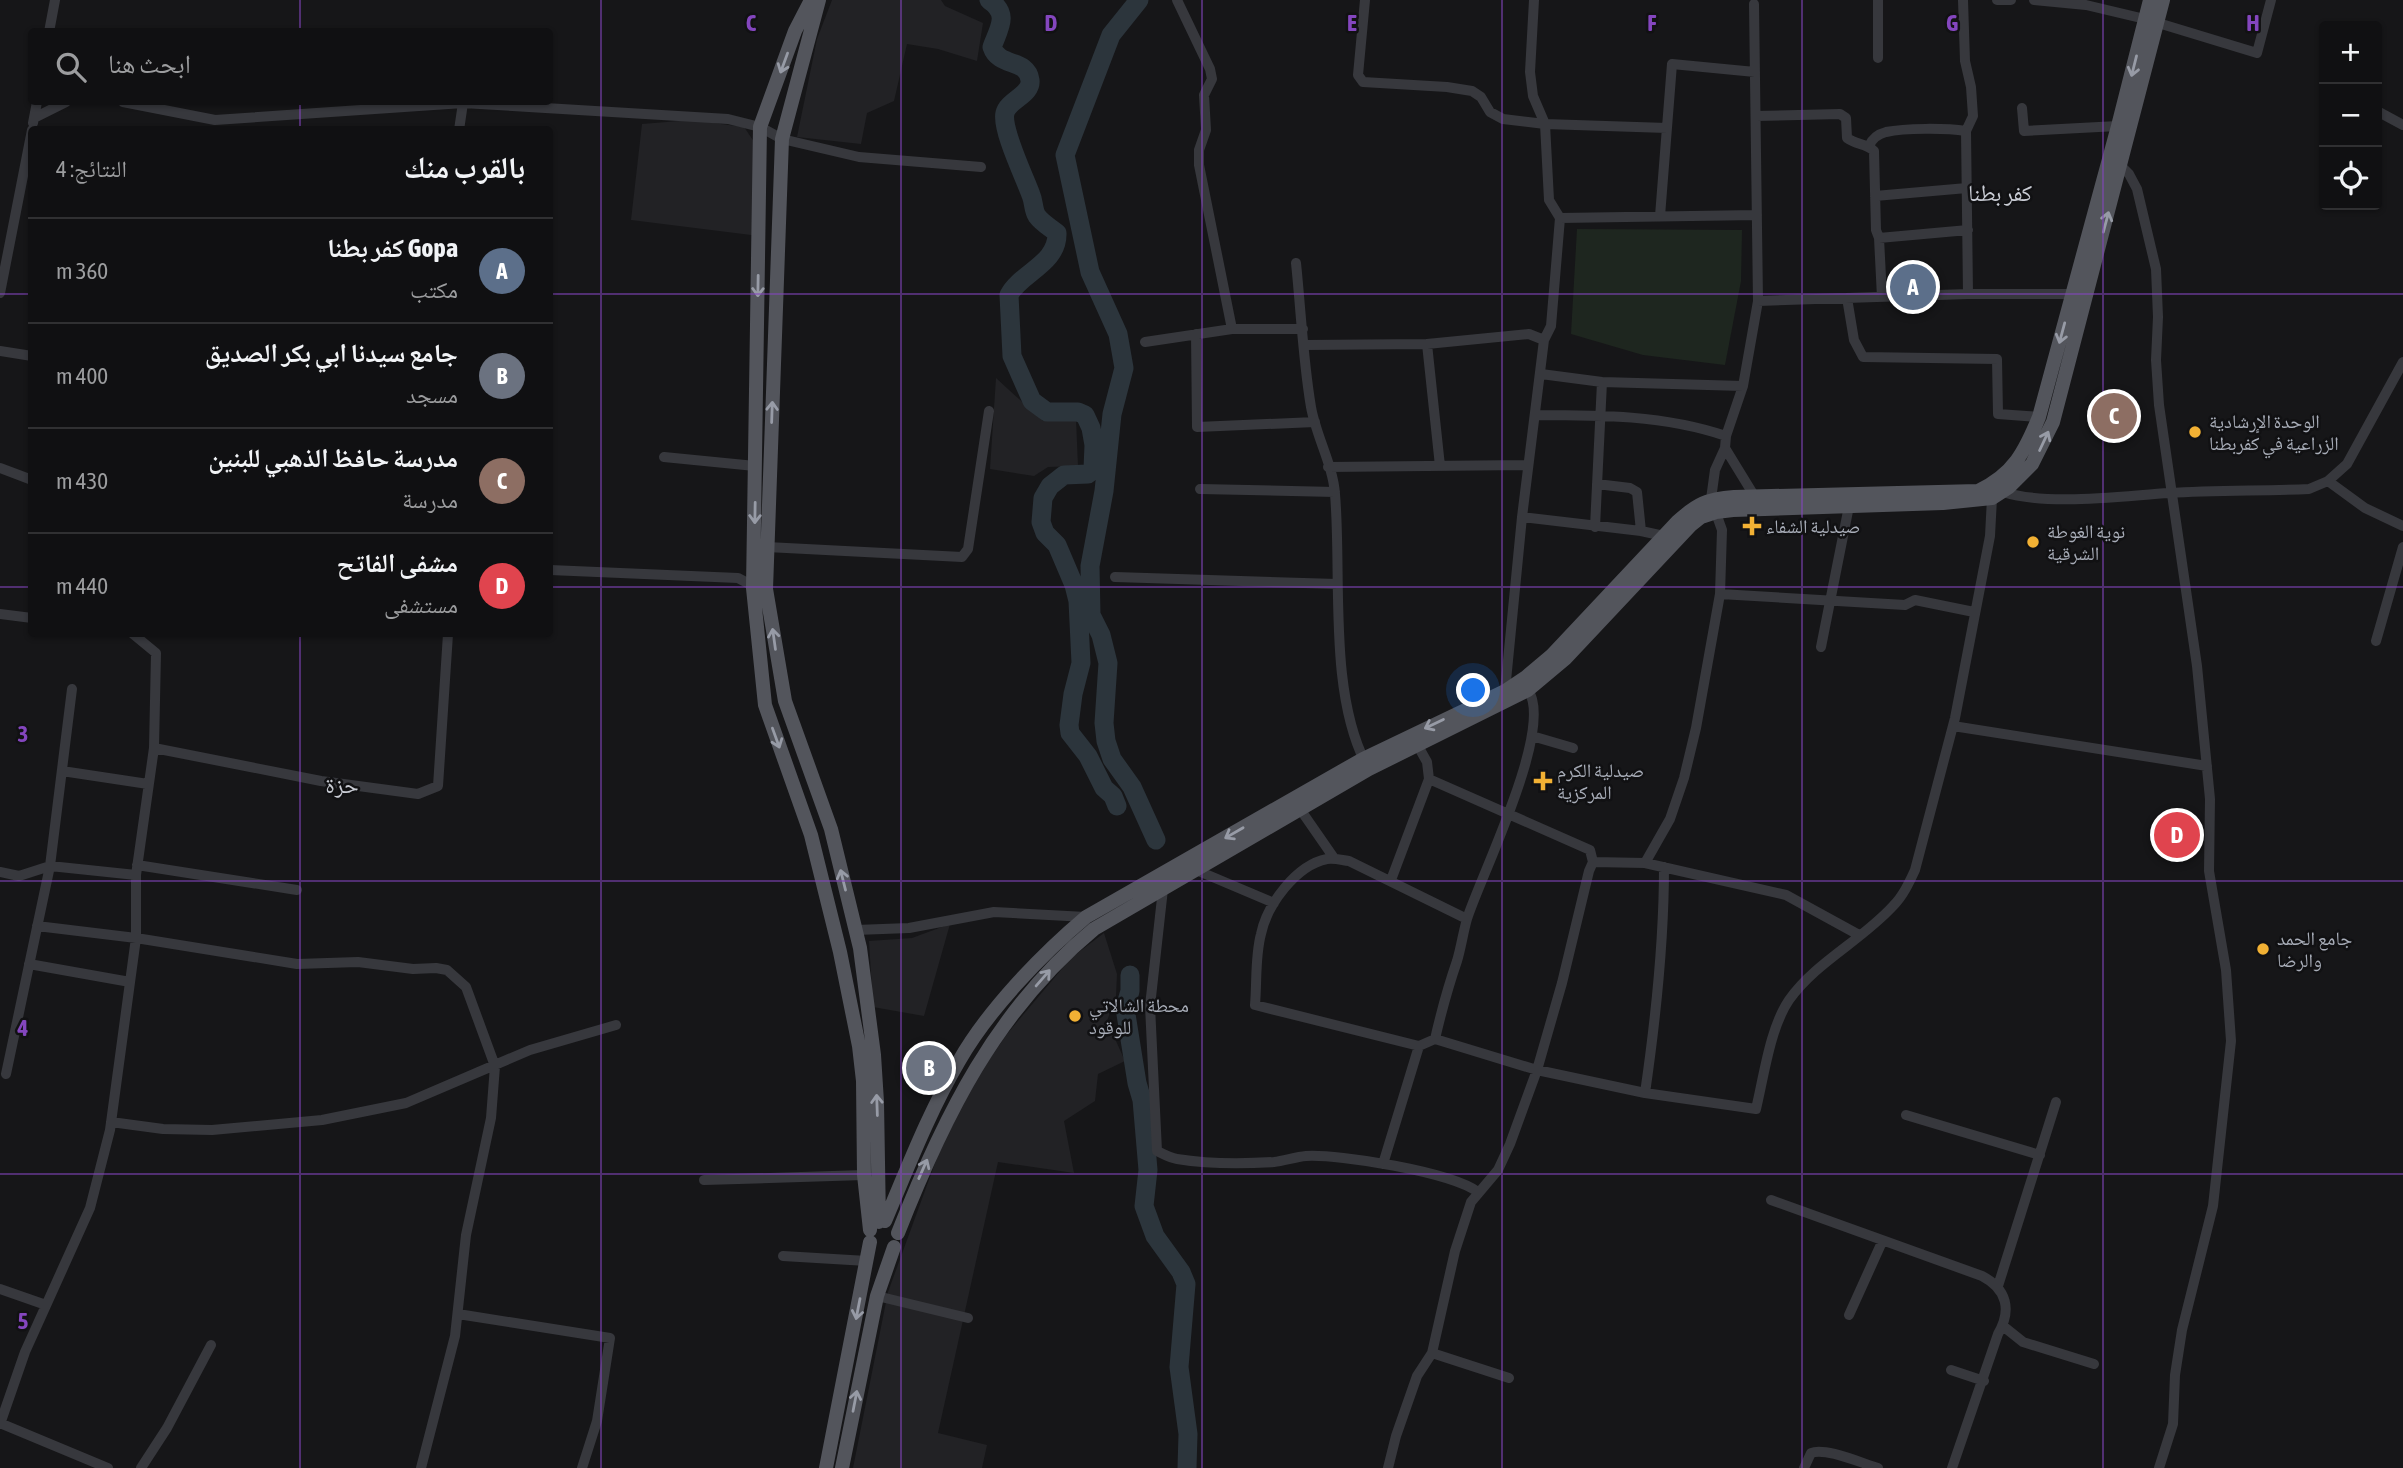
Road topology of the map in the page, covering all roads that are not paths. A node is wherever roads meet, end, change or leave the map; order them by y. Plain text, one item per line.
1 (55, 0) edge
2 (811, 0) edge
3 (819, 0) edge
4 (1177, 0) edge
5 (1365, 0) edge
6 (1534, 0) edge
7 (1878, 0) edge
8 (1963, 0) edge
9 (1997, 0) edge
10 (2011, 0) edge
11 (2034, 0) edge
12 (2150, 0) edge
13 (2163, 0) edge
14 (2271, 0) edge
15 (1756, 1) edge
16 (2086, 3) edge
17 (2151, 21) junction
18 (50, 28) edge
19 (1878, 58) dead end
20 (1755, 72) junction
21 (36, 105) edge
22 (62, 105) edge
23 (135, 105) edge
24 (440, 105) edge
25 (463, 105) edge
26 (496, 105) edge
27 (2022, 108) dead end
28 (2382, 114) edge
29 (1756, 116) junction
30 (1545, 124) junction
31 (215, 125) edge
32 (2403, 125) edge
33 (32, 126) edge
34 (460, 126) edge
35 (2118, 127) junction
36 (760, 128) junction
37 (1667, 128) junction
38 (1966, 131) junction
39 (782, 139) junction
40 (1869, 146) junction
41 (28, 147) edge
42 (2121, 166) junction
43 (981, 167) dead end
44 (1967, 188) junction
45 (1875, 196) junction
46 (1757, 215) junction
47 (1660, 216) junction
48 (1560, 218) junction
49 (1968, 230) junction
50 (1879, 238) junction
51 (1296, 263) dead end
52 (0, 293) edge
53 (1968, 294) junction
54 (2073, 294) junction
55 (1882, 297) junction
56 (1847, 298) junction
57 (1758, 301) junction
58 (1303, 328) junction
59 (1232, 329) junction
60 (1196, 334) junction
61 (1544, 340) junction
62 (1145, 342) dead end
63 (1427, 344) junction
64 (1305, 345) junction
65 (0, 351) edge
66 (28, 355) edge
67 (2403, 362) edge
68 (1541, 374) junction
69 (1602, 382) junction
70 (1743, 386) junction
71 (989, 411) dead end
72 (1535, 415) junction
73 (1600, 415) junction
74 (2039, 417) junction
75 (1315, 422) junction
76 (1727, 436) junction
77 (1725, 448) junction
78 (664, 457) dead end
79 (1528, 465) junction
80 (755, 466) junction
81 (1440, 466) junction
82 (1328, 467) junction
83 (0, 468) edge
84 (28, 478) edge
85 (2328, 481) junction
86 (1597, 484) junction
87 (1200, 489) dead end
88 (1335, 492) junction
89 (2171, 493) junction
90 (1997, 495) junction
91 (1755, 497) junction
92 (1714, 505) junction
93 (1849, 506) junction
94 (1522, 517) junction
95 (2403, 526) edge
96 (1595, 527) junction
97 (1641, 531) junction
98 (1664, 536) junction
99 (767, 547) junction
100 (2403, 547) edge
101 (761, 568) junction
102 (553, 570) edge
103 (1115, 577) dead end
104 (738, 578) junction
105 (1337, 584) junction
106 (760, 588) junction
107 (1720, 594) junction
108 (1830, 601) junction
109 (1974, 612) junction
110 (0, 614) edge
111 (28, 618) edge
112 (137, 637) edge
113 (449, 637) edge
114 (2376, 641) dead end
115 (1821, 647) dead end
116 (72, 689) dead end
117 (1528, 690) junction
118 (1508, 696) junction
119 (1953, 726) junction
120 (1532, 736) junction
121 (1418, 746) junction
122 (154, 748) junction
123 (1573, 748) dead end
124 (1366, 764) junction
125 (2207, 766) junction
126 (62, 771) junction
127 (1429, 779) junction
128 (148, 784) junction
129 (1300, 809) junction
130 (1508, 815) junction
131 (1334, 858) junction
132 (1594, 862) junction
133 (1645, 863) junction
134 (50, 866) junction
135 (1664, 867) junction
136 (136, 870) junction
137 (1196, 870) junction
138 (0, 872) edge
139 (1391, 880) junction
140 (1163, 889) junction
141 (298, 890) dead end
142 (1274, 903) junction
143 (1086, 917) junction
144 (1467, 919) junction
145 (37, 926) junction
146 (856, 930) junction
147 (1859, 935) junction
148 (136, 938) junction
149 (29, 964) junction
150 (130, 982) junction
151 (616, 1025) dead end
152 (1435, 1039) junction
153 (1419, 1046) junction
154 (495, 1066) junction
155 (1537, 1070) junction
156 (6, 1074) dead end
157 (1645, 1093) junction
158 (2056, 1102) dead end
159 (1906, 1115) dead end
160 (111, 1122) junction
161 (2039, 1155) junction
162 (1383, 1164) junction
163 (864, 1175) junction
164 (704, 1180) dead end
165 (1478, 1192) junction
166 (1771, 1200) dead end
167 (876, 1229) junction
168 (896, 1240) junction
169 (1882, 1242) junction
170 (783, 1256) dead end
171 (867, 1261) junction
172 (1998, 1286) junction
173 (0, 1290) edge
174 (877, 1296) junction
175 (46, 1305) junction
176 (458, 1314) junction
177 (1849, 1315) dead end
178 (968, 1318) dead end
179 (2003, 1326) junction
180 (211, 1345) dead end
181 (1432, 1353) junction
182 (2094, 1364) dead end
183 (1951, 1370) dead end
184 (1509, 1378) dead end
185 (1984, 1381) junction
186 (0, 1423) edge
187 (108, 1468) edge
188 (141, 1468) edge
189 (421, 1468) edge
190 (582, 1468) edge
191 (826, 1468) edge
192 (842, 1468) edge
193 (1388, 1468) edge
194 (1804, 1468) edge
195 (1878, 1468) edge
196 (1952, 1468) edge
197 (2159, 1468) edge

1 - 18 street
2 -> 36 main road
3 - 39 main road
4 - 59 street
5 - 30 street
6 - 30 street
7 - 19 street
8 - 38 street
9 - 10 street
11 - 16 street
12 - 17 main road
13 - 17 main road
14 - 17 street
15 - 20 street
16 - 17 street
17 -> 35 main road
17 - 42 main road
20 - 29 street
20 - 37 street
21 - 33 street
22 - 33 street
23 - 31 street
24 - 31 street
25 - 34 street
26 - 36 street
27 - 35 street
28 - 32 street
29 - 40 street
29 - 46 street
30 - 37 street
30 - 48 street
35 - 54 main road
36 - 39 street
36 -> 80 main road
37 - 47 street
38 - 40 street
38 - 44 street
39 - 43 street
99 -> 39 main road
40 - 45 street
41 - 52 street
42 - 89 street
90 -> 42 main road
44 - 45 street
44 - 49 street
45 - 50 street
46 - 47 street
46 - 57 street
47 - 48 street
48 - 61 street
49 - 50 street
49 - 53 street
50 - 55 street
51 - 58 street
53 - 54 street
53 - 55 street
54 -> 74 main road
55 - 56 street
56 - 57 street
56 - 74 street
57 - 70 street
58 - 59 street
58 - 64 street
59 - 60 street
60 - 62 street
60 - 75 street
61 - 63 street
61 - 68 street
63 - 64 street
63 - 81 street
64 - 75 street
65 - 66 street
67 - 85 street
68 - 69 street
68 - 72 street
69 - 70 street
69 - 73 street
70 - 76 street
71 - 99 street
72 - 73 street
72 - 79 street
73 - 76 street
73 - 86 street
74 - 91 main road
75 - 82 street
76 - 77 street
77 - 91 street
77 - 92 street
78 - 80 street
79 - 81 street
79 - 94 street
80 -> 101 main road
81 - 82 street
82 - 88 street
83 - 84 street
85 - 89 street
85 - 95 street
86 - 96 street
86 - 97 street
87 - 88 street
88 - 105 street
89 - 90 street
89 - 125 street
90 - 93 main road
90 - 109 street
91 - 92 main road
92 - 93 main road
92 - 98 main road
92 - 107 street
92 - 117 main road
93 - 108 street
94 - 96 street
94 - 118 street
96 - 97 street
97 - 98 street
98 - 118 main road
99 - 101 main road
100 - 114 street
101 - 104 street
101 - 106 main road
102 - 104 street
103 - 105 street
104 - 106 street
105 - 124 street
146 -> 106 main road
106 -> 163 main road
107 - 108 street
107 - 133 street
108 - 109 street
108 - 115 street
109 - 119 street
110 - 111 street
112 - 122 street
113 - 122 street
116 - 126 street
117 - 118 main road
117 - 120 street
118 - 121 main road
118 -> 124 main road
119 - 125 street
119 - 147 street
120 - 123 street
120 - 130 street
121 - 124 main road
121 - 127 street
122 - 128 street
124 - 129 main road
124 -> 143 main road
125 - 197 street
126 - 128 street
126 - 134 street
127 - 130 street
127 - 139 street
128 - 136 street
129 - 131 street
129 - 137 main road
130 - 132 street
130 - 144 street
131 - 139 street
131 - 142 street
132 - 133 street
132 - 155 street
133 - 135 street
134 - 136 street
134 - 138 street
134 - 145 street
135 - 147 street
135 - 157 street
136 - 141 street
136 - 148 street
137 - 140 main road
137 - 142 street
139 - 144 street
140 - 162 street
168 -> 140 main road
142 - 153 street
143 - 146 street
143 - 167 main road
144 - 152 street
145 - 148 street
145 - 149 street
167 -> 146 main road
147 - 157 street
148 - 150 street
148 - 154 street
149 - 150 street
149 - 156 street
150 - 160 street
151 - 154 street
152 - 153 street
152 - 155 street
153 - 162 street
154 - 160 street
154 - 176 street
155 - 157 street
155 - 165 street
158 - 161 street
159 - 161 street
160 - 175 street
161 - 172 street
162 - 165 street
163 - 164 street
163 - 167 main road
165 - 181 street
166 - 169 street
167 - 168 main road
167 - 168 main road
167 - 171 main road
168 - 174 main road
169 - 172 street
169 - 177 street
170 - 171 street
171 -> 191 main road
172 - 179 street
173 - 175 street
174 - 178 street
192 -> 174 main road
175 - 186 street
176 - 189 street
176 - 190 street
179 - 182 street
179 - 185 street
180 - 188 street
181 - 184 street
181 - 193 street
183 - 185 street
185 - 196 street
186 - 187 street
194 - 195 street

